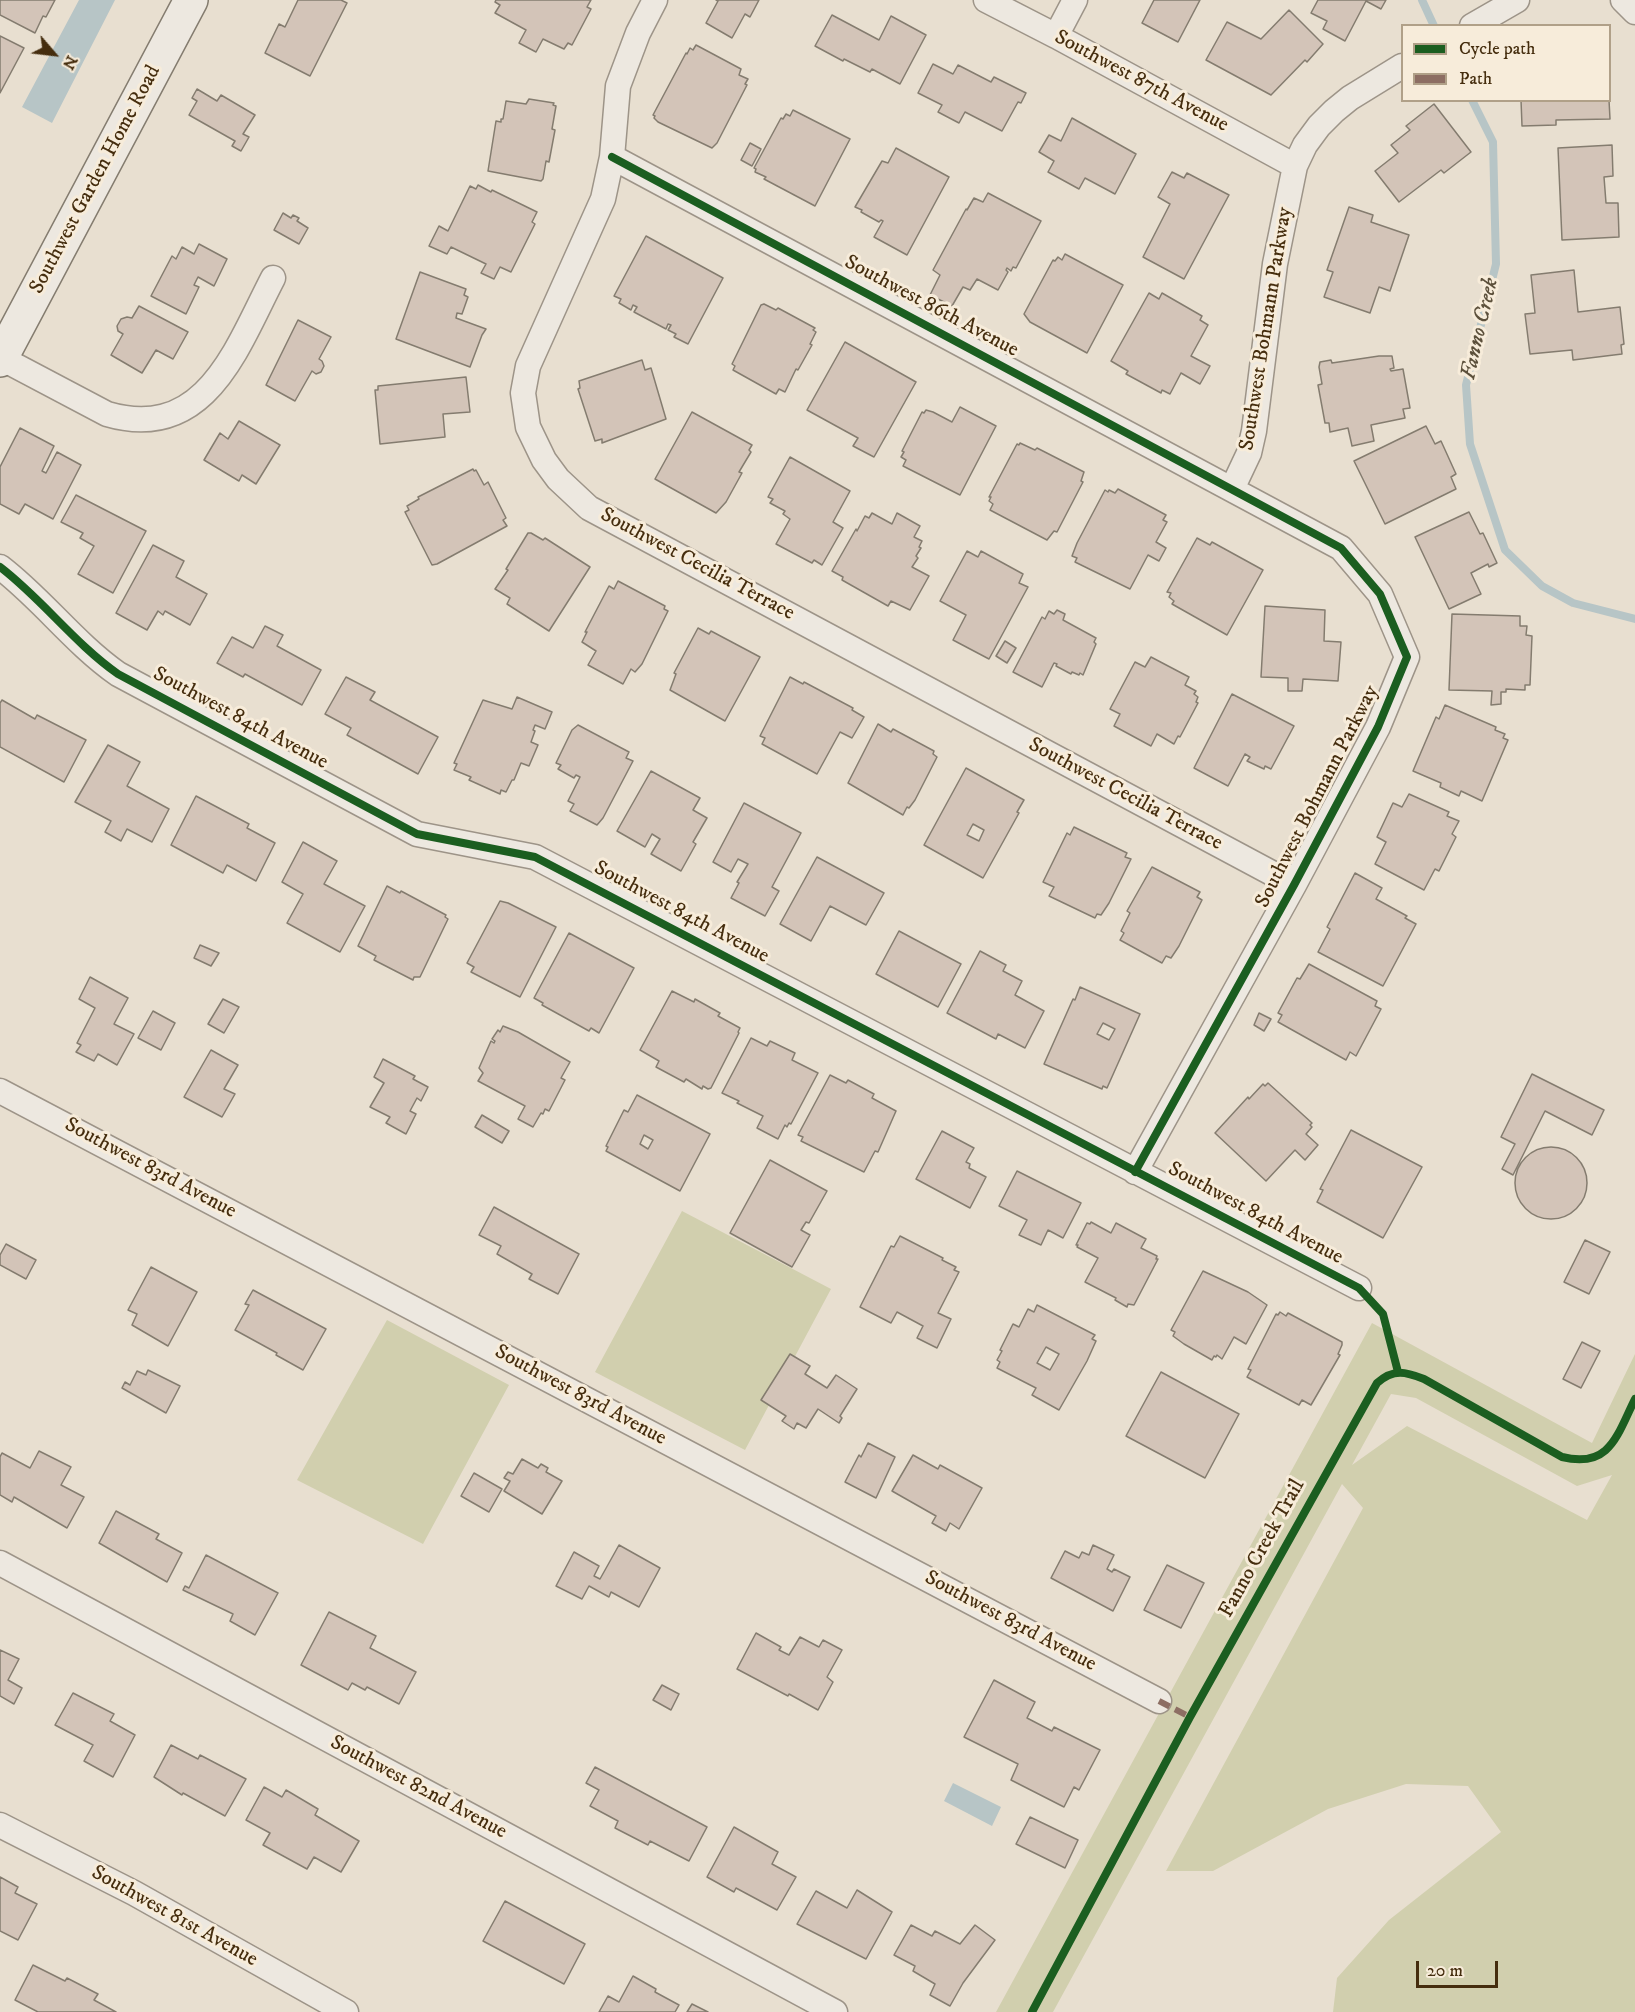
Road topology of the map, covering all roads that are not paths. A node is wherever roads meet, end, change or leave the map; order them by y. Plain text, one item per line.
1 (191, 0) edge
2 (655, 0) edge
3 (986, 0) edge
4 (1075, 0) edge
5 (1517, 0) edge
6 (1623, 0) edge
7 (1635, 12) edge
8 (1481, 20) edge
9 (1056, 36) junction
10 (1401, 67) edge
11 (612, 157) junction
12 (1295, 166) junction
13 (273, 278) dead end
14 (0, 359) edge
15 (1232, 489) junction
16 (0, 567) edge
17 (1294, 885) junction
18 (0, 1091) edge
19 (1135, 1172) junction
20 (1359, 1288) dead end
21 (0, 1563) edge
22 (1159, 1701) dead end
23 (0, 1824) edge
24 (346, 2012) edge
25 (835, 2012) edge

1 - 14 main road, Southwest Garden Home Road
2 - 11 street, Southwest Cecilia Terrace
3 - 9 street, Southwest 87th Avenue
4 - 9 street
5 - 8 street
6 - 7 street
9 - 12 street, Southwest 87th Avenue
10 - 12 street, Southwest Bohmann Parkway
11 - 15 street, Southwest 86th Avenue
11 - 17 street, Southwest Cecilia Terrace
12 - 15 street, Southwest Bohmann Parkway
13 - 14 street
15 - 17 street, Southwest Bohmann Parkway
16 - 19 street, Southwest 84th Avenue
17 - 19 street, Southwest Bohmann Parkway
18 - 22 street, Southwest 83rd Avenue
19 - 20 street, Southwest 84th Avenue
21 - 25 street, Southwest 82nd Avenue
23 - 24 street, Southwest 81st Avenue

